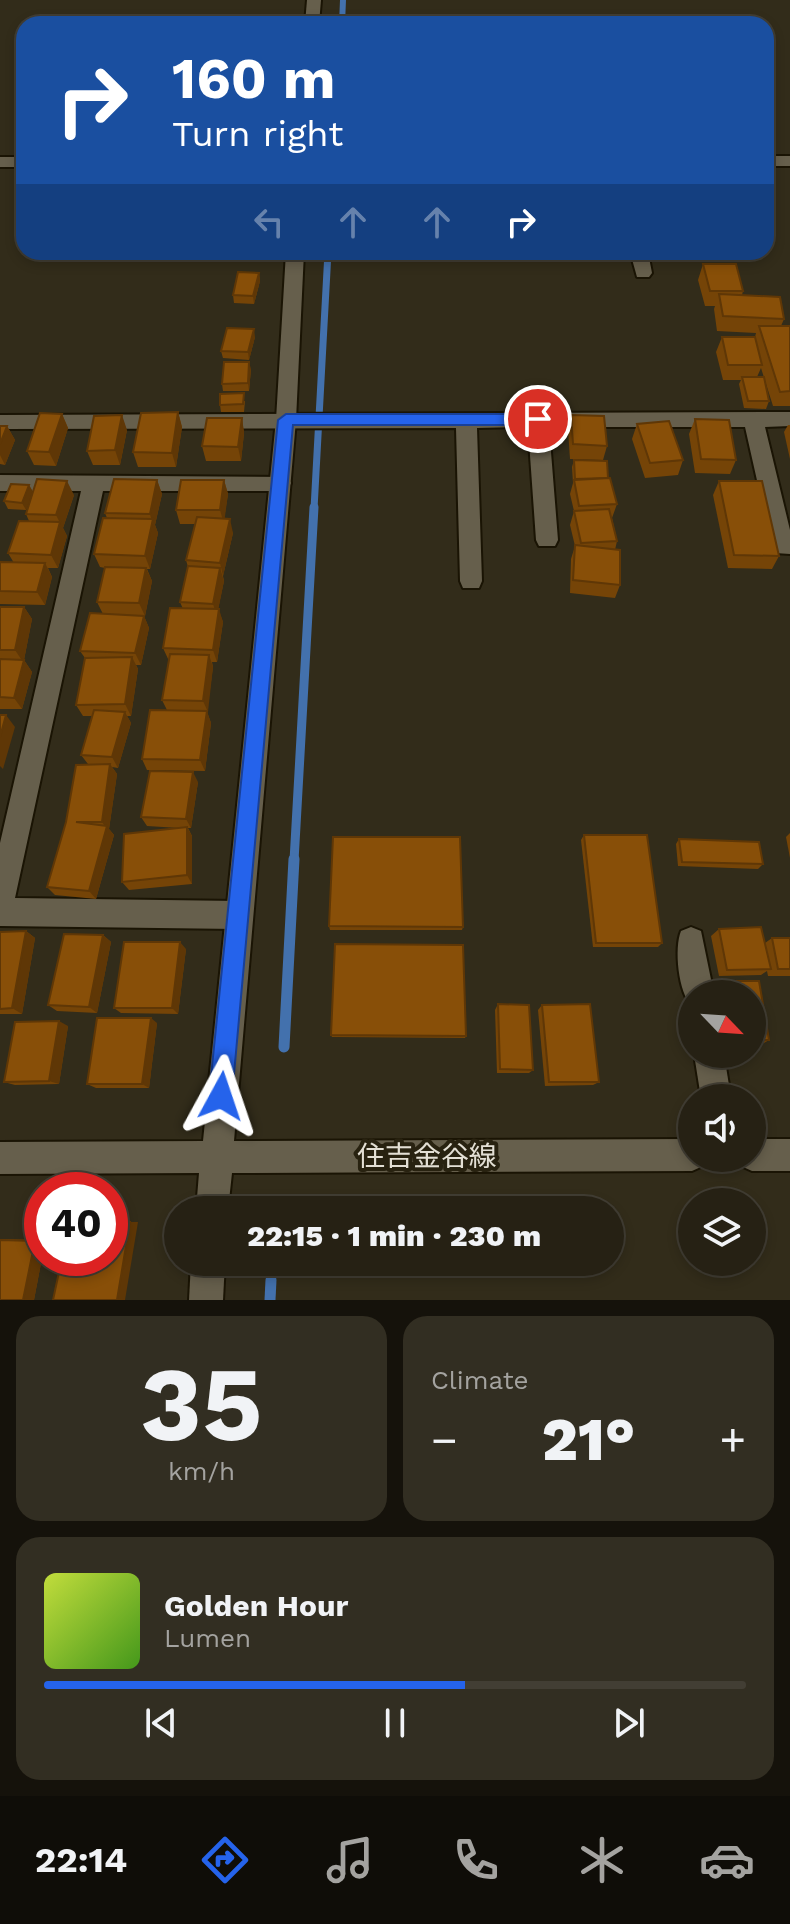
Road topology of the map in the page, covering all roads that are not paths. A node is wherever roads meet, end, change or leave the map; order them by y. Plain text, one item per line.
1 (296, 260) edge
2 (641, 260) edge
3 (643, 273) dead end
4 (538, 419) junction
5 (753, 419) junction
6 (790, 419) edge
7 (307, 420) junction
8 (466, 420) junction
9 (0, 422) edge
10 (94, 482) junction
11 (0, 483) edge
12 (280, 483) junction
13 (547, 540) dead end
14 (783, 547) dead end
15 (471, 581) dead end
16 (0, 904) edge
17 (0, 912) edge
18 (237, 915) junction
19 (691, 941) dead end
20 (697, 980) edge
21 (678, 1155) edge
22 (766, 1155) edge
23 (790, 1155) edge
24 (215, 1157) junction
25 (0, 1158) edge
26 (213, 1196) edge
27 (207, 1276) edge
28 (206, 1300) edge

1 - 7 street
2 - 3 street
4 - 5 street
4 - 8 street
4 - 13 street
5 - 6 street
5 - 14 street
7 - 8 street
7 - 9 street
7 - 12 street
8 - 15 street
10 - 11 street
10 - 12 street
10 - 16 street
12 - 18 street
17 - 18 street
18 - 24 street
19 - 20 street
21 - 24 street, 住吉金谷線
22 - 23 street
24 - 25 street, 住吉金谷線
24 - 26 street
27 - 28 street

